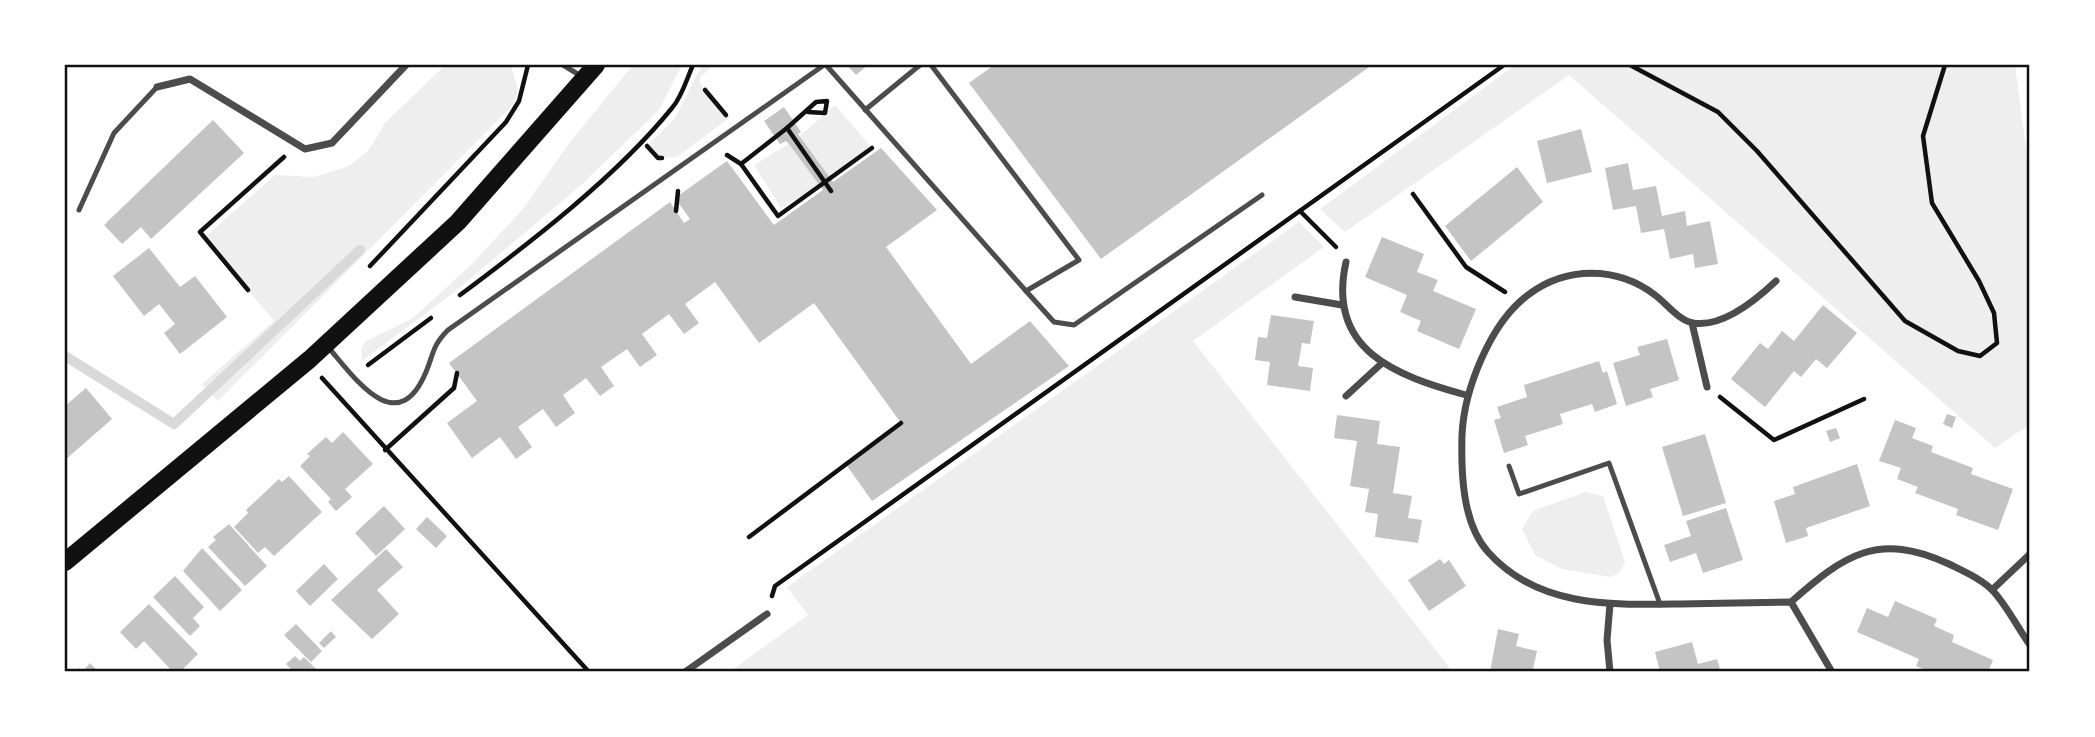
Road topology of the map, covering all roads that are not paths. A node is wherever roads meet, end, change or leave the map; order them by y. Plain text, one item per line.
1 (406, 65) edge
2 (563, 65) edge
3 (825, 65) edge
4 (920, 65) edge
5 (931, 65) edge
6 (590, 72) edge
7 (156, 87) joint
8 (865, 110) junction
9 (1262, 195) dead end
10 (79, 209) dead end
11 (1346, 262) road end
12 (1776, 281) dead end
13 (1026, 291) junction
14 (1295, 297) dead end
15 (1342, 305) junction
16 (1692, 323) junction
17 (326, 344) junction
18 (1381, 364) junction
19 (1707, 387) road end
20 (1346, 396) dead end
21 (1466, 396) junction
22 (1509, 466) dead end
23 (2030, 554) edge
24 (65, 562) edge
25 (1993, 589) junction
26 (1791, 602) junction
27 (1610, 604) junction
28 (1660, 604) junction
29 (767, 614) road end
30 (2030, 645) edge
31 (685, 672) edge
32 (1609, 672) edge
33 (1832, 672) edge

1 - 7 street
2 - 6 lane
3 - 8 lane
3 - 17 lane
4 - 8 lane
5 - 13 lane
6 - 17 main road
7 - 10 lane
8 - 13 lane
9 - 13 lane
11 - 15 street
12 - 16 street
14 - 15 street
15 - 18 street
16 - 19 street
16 - 21 street
17 - 24 main road
18 - 20 street
18 - 21 street
21 - 27 street
22 - 28 lane
23 - 25 street
25 - 26 street
25 - 30 street
26 - 28 street
26 - 33 street
27 - 28 street
27 - 32 street
29 - 31 street

